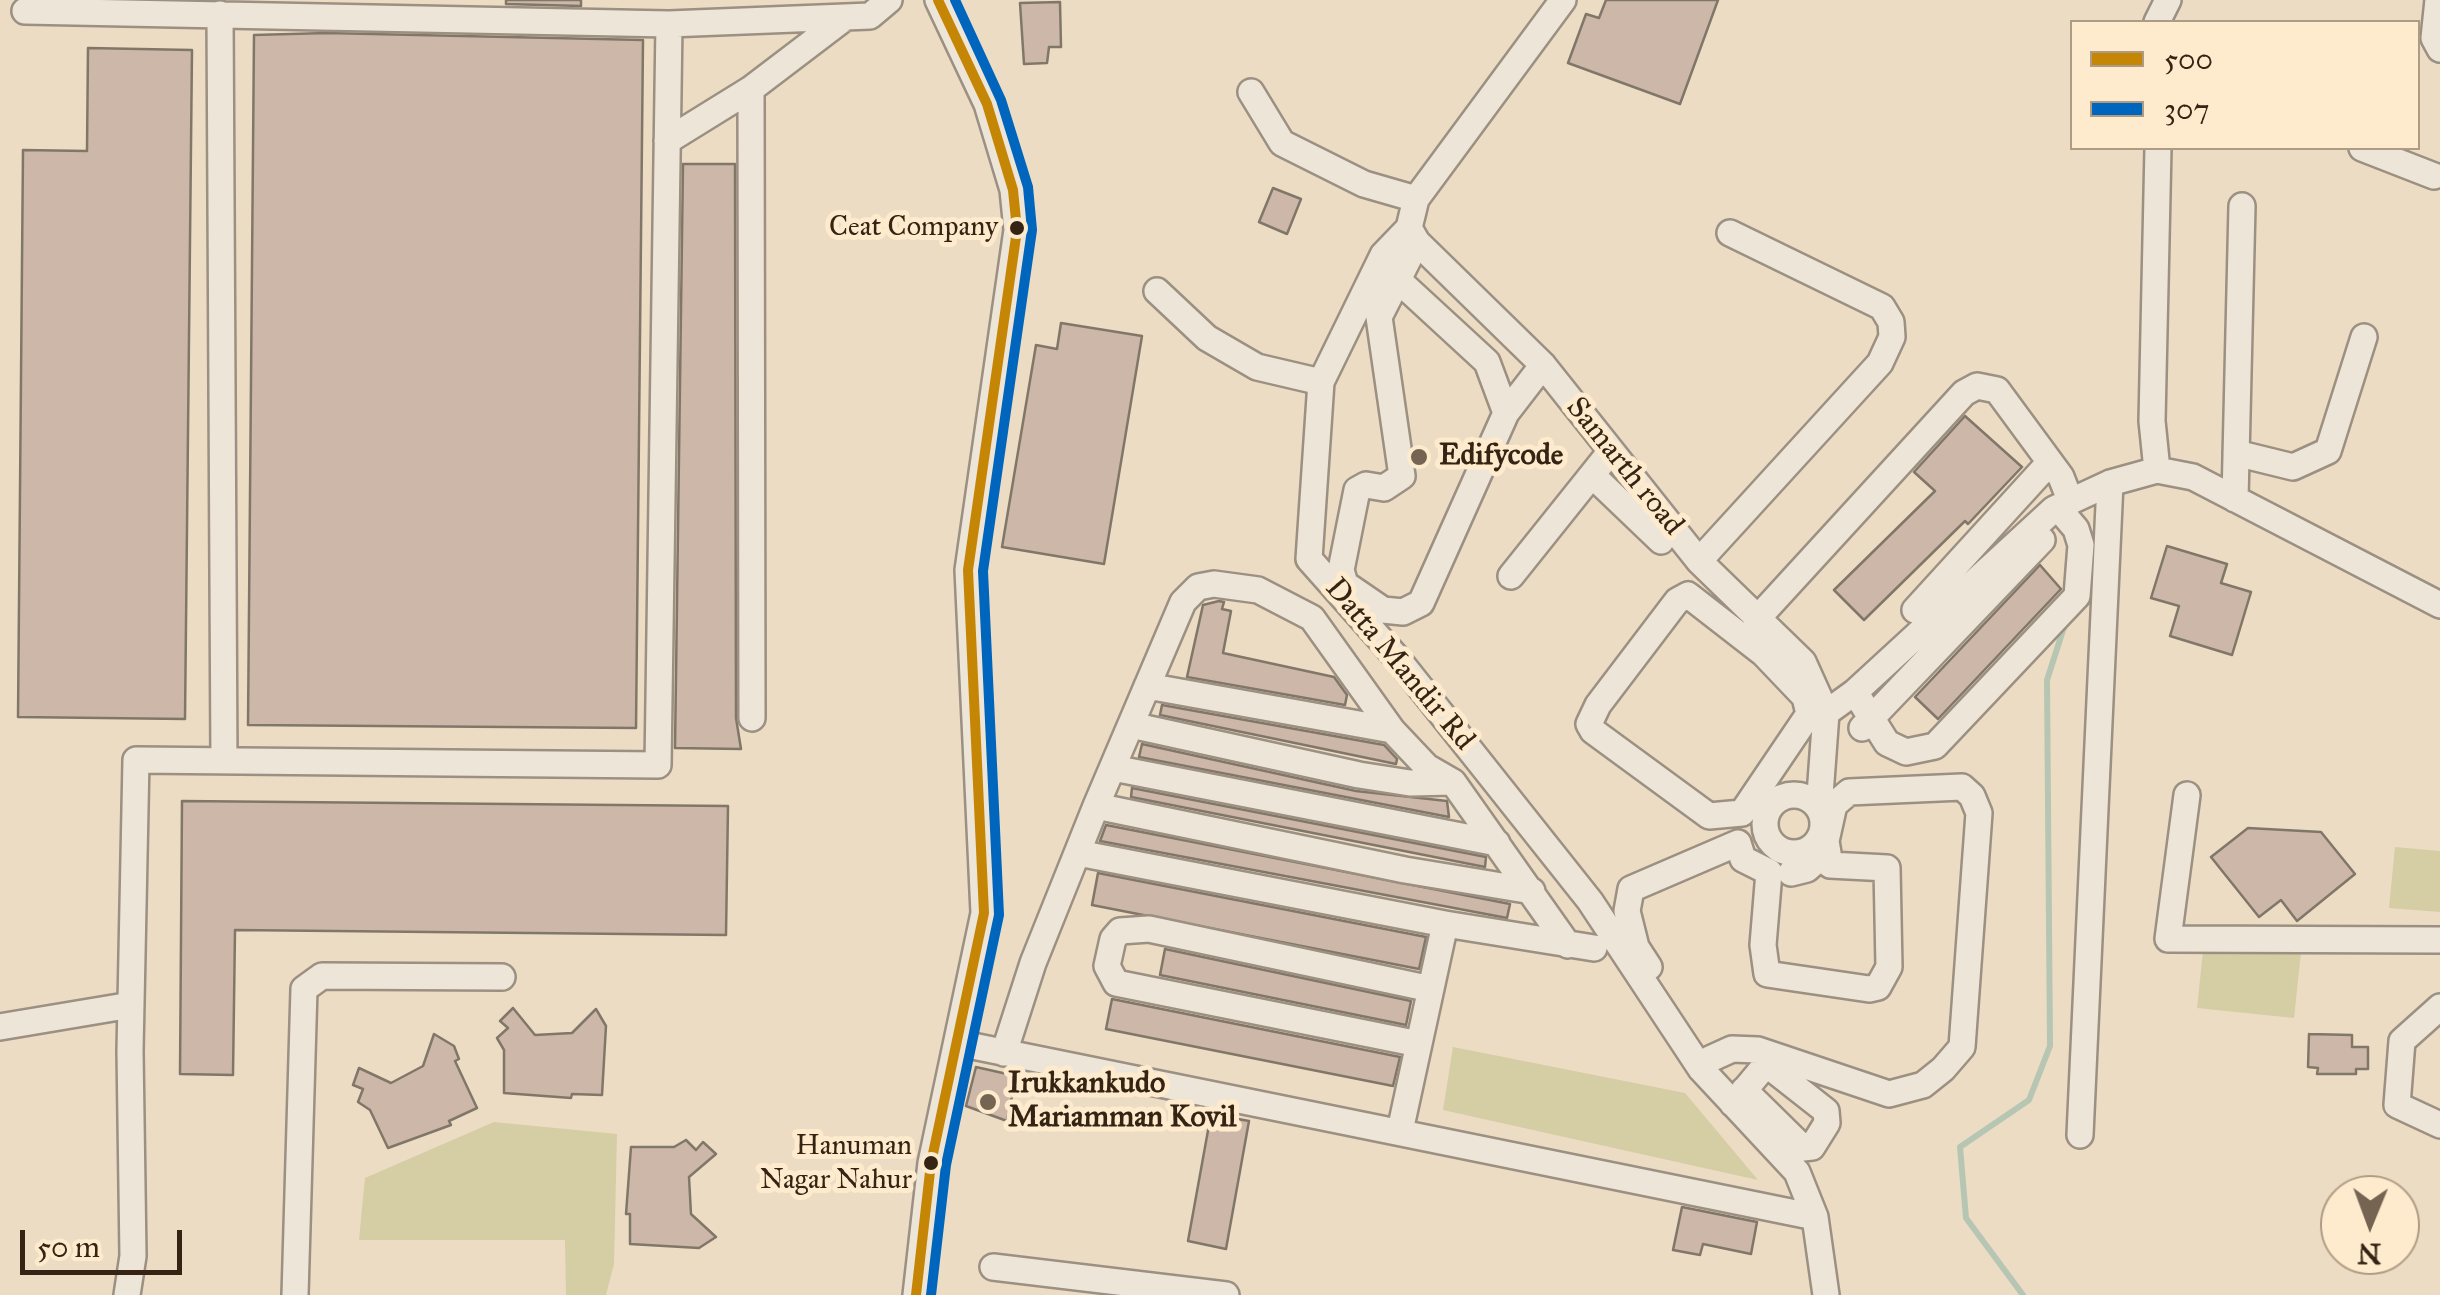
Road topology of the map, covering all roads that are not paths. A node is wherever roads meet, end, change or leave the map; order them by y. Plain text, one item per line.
1 (889, 0) edge
2 (938, 0) edge
3 (1563, 0) edge
4 (2438, 0) edge
5 (25, 10) dead end
6 (220, 14) junction
7 (842, 19) junction
8 (670, 24) junction
9 (2440, 48) edge
10 (751, 88) junction
11 (1251, 92) dead end
12 (668, 141) junction
13 (2158, 150) edge
14 (2367, 150) edge
15 (2434, 176) dead end
16 (1416, 199) junction
17 (2242, 206) dead end
18 (1730, 233) dead end
19 (1413, 235) junction
20 (1398, 280) junction
21 (1157, 291) dead end
22 (2364, 337) dead end
23 (1543, 365) junction
24 (1321, 382) junction
25 (1506, 414) junction
26 (1611, 451) junction
27 (2236, 453) junction
28 (2050, 462) junction
29 (2157, 470) junction
30 (1592, 474) junction
31 (2110, 482) junction
32 (2235, 499) junction
33 (2073, 504) junction
34 (2080, 545) junction
35 (2108, 545) junction
36 (1676, 548) junction
37 (1511, 576) dead end
38 (2440, 605) edge
39 (1930, 624) junction
40 (1765, 637) junction
41 (1147, 686) junction
42 (1855, 692) junction
43 (1826, 714) junction
44 (752, 718) dead end
45 (1867, 723) junction
46 (1130, 726) junction
47 (1392, 730) junction
48 (224, 760) junction
49 (1113, 768) junction
50 (1453, 782) junction
51 (2188, 795) dead end
52 (1825, 805) junction
53 (1096, 806) junction
54 (1772, 842) junction
55 (1497, 843) junction
56 (1826, 852) junction
57 (1078, 853) junction
58 (1748, 861) junction
59 (1791, 873) dead end
60 (1532, 891) junction
61 (1445, 924) junction
62 (2440, 940) edge
63 (502, 977) dead end
64 (1431, 989) junction
65 (131, 1005) junction
66 (2440, 1007) edge
67 (0, 1028) edge
68 (958, 1043) junction
69 (1419, 1044) junction
70 (1004, 1053) junction
71 (1702, 1059) junction
72 (2440, 1124) edge
73 (1400, 1131) junction
74 (2080, 1135) dead end
75 (1814, 1217) junction
76 (993, 1266) dead end
77 (127, 1295) edge
78 (295, 1295) edge
79 (916, 1295) edge
80 (1226, 1295) edge
81 (1826, 1295) edge

1 - 7 street
2 - 68 street
3 - 16 street, Datta Mandir Rd
4 - 9 street
5 - 6 street
6 - 8 street
6 - 48 street
7 - 8 street
7 - 10 street
8 - 12 street
10 - 12 street
10 - 44 street
11 - 16 street
12 - 48 street
13 - 29 street
14 - 15 street
16 - 19 street, Datta Mandir Rd
17 - 27 street
18 - 36 street
19 - 20 street
19 - 23 street, Samarth road
19 - 24 street, Datta Mandir Rd
20 - 25 street
20 - 25 street
21 - 24 street
22 - 27 street
23 - 25 street
23 - 26 street, Samarth road
24 - 71 street, Datta Mandir Rd
26 - 30 street
26 - 36 street, Samarth road
27 - 32 street
28 - 33 street
28 - 39 street
28 - 40 street
29 - 31 street
29 - 32 street
30 - 36 street
30 - 37 street
31 - 33 street
31 - 35 street
32 - 38 street
33 - 34 street
33 - 39 street
34 - 35 street
34 - 45 street
35 - 74 street
36 - 40 street, Samarth road
39 - 42 street
39 - 45 street
40 - 40 street
40 - 43 street, Samarth road
41 - 46 street
41 - 47 street
41 - 47 street
42 - 43 street
42 - 45 street
43 - 52 street
46 - 49 street
46 - 50 street
47 - 50 street
48 - 65 street
49 - 53 street
49 - 55 street
50 - 55 street
51 - 62 street
52 - 54 street
52 - 54 street
52 - 56 street
52 - 71 street
53 - 57 street
53 - 60 street
54 - 58 street
55 - 60 street
56 - 58 street
56 - 59 street
57 - 61 street
57 - 70 street
58 - 71 street
60 - 61 street
61 - 64 street
63 - 78 street
64 - 69 street
64 - 69 street
65 - 67 street
65 - 77 street
66 - 72 street
68 - 70 street
68 - 79 street
69 - 73 street
70 - 73 street
71 - 75 street, Datta Mandir Rd
73 - 75 street
75 - 81 street, Datta Mandir Rd
76 - 80 street

